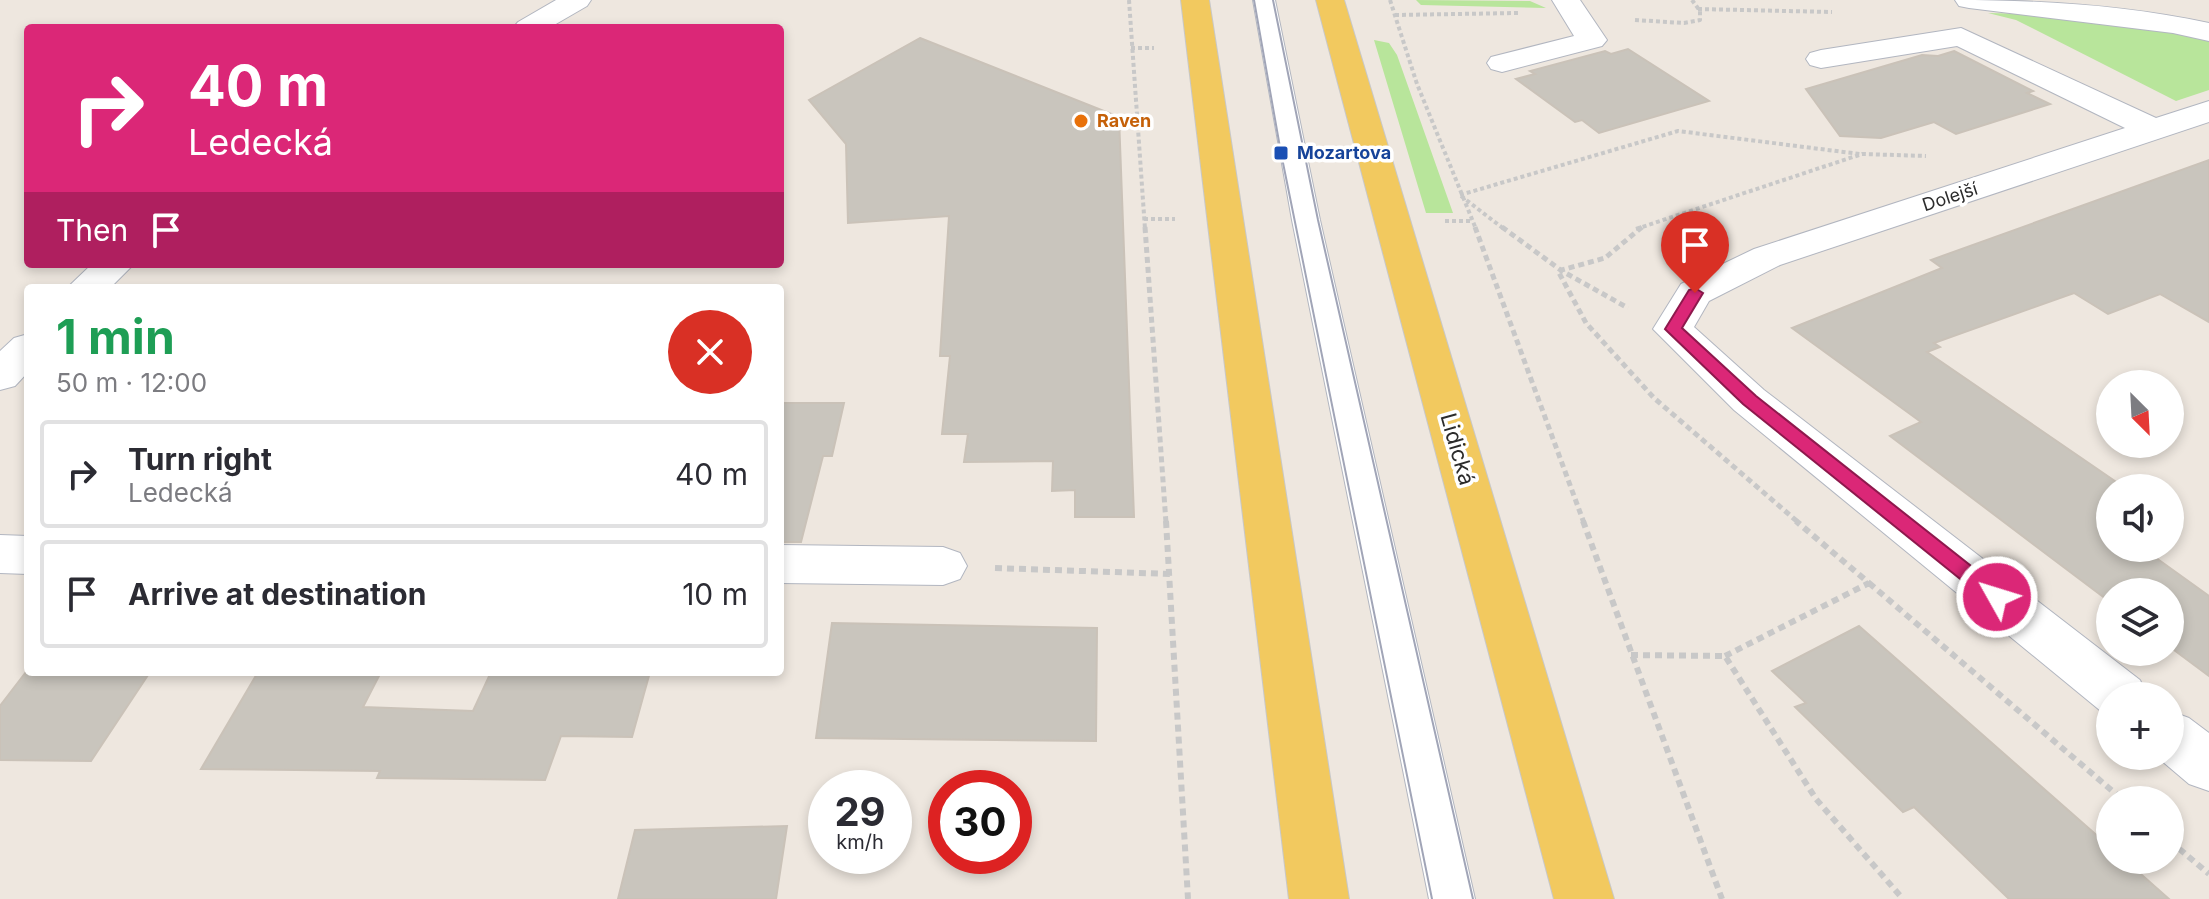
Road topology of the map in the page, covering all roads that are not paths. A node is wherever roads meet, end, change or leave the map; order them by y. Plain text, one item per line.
1 (577, 0) edge
2 (1195, 0) edge
3 (1264, 0) edge
4 (1330, 0) edge
5 (1969, 0) edge
6 (1570, 6) edge
7 (535, 24) edge
8 (2209, 32) edge
9 (1821, 59) dead end
10 (1502, 63) dead end
11 (2209, 111) edge
12 (2156, 130) junction
13 (108, 268) edge
14 (90, 284) edge
15 (24, 351) edge
16 (0, 376) edge
17 (0, 554) edge
18 (24, 555) edge
19 (784, 564) edge
20 (943, 566) road end
21 (2103, 682) edge
22 (2184, 746) edge
23 (2209, 766) edge
24 (1319, 899) edge
25 (1452, 899) edge
26 (1584, 899) edge

1 - 7 street
2 - 24 main road
3 - 25 lane
4 - 26 main road, Lidická
5 - 8 street
6 - 10 street
9 - 12 street
11 - 12 street, Dolejší
12 - 21 street, Dolejší
13 - 14 street
15 - 16 street
17 - 18 street
19 - 20 street
22 - 23 street

